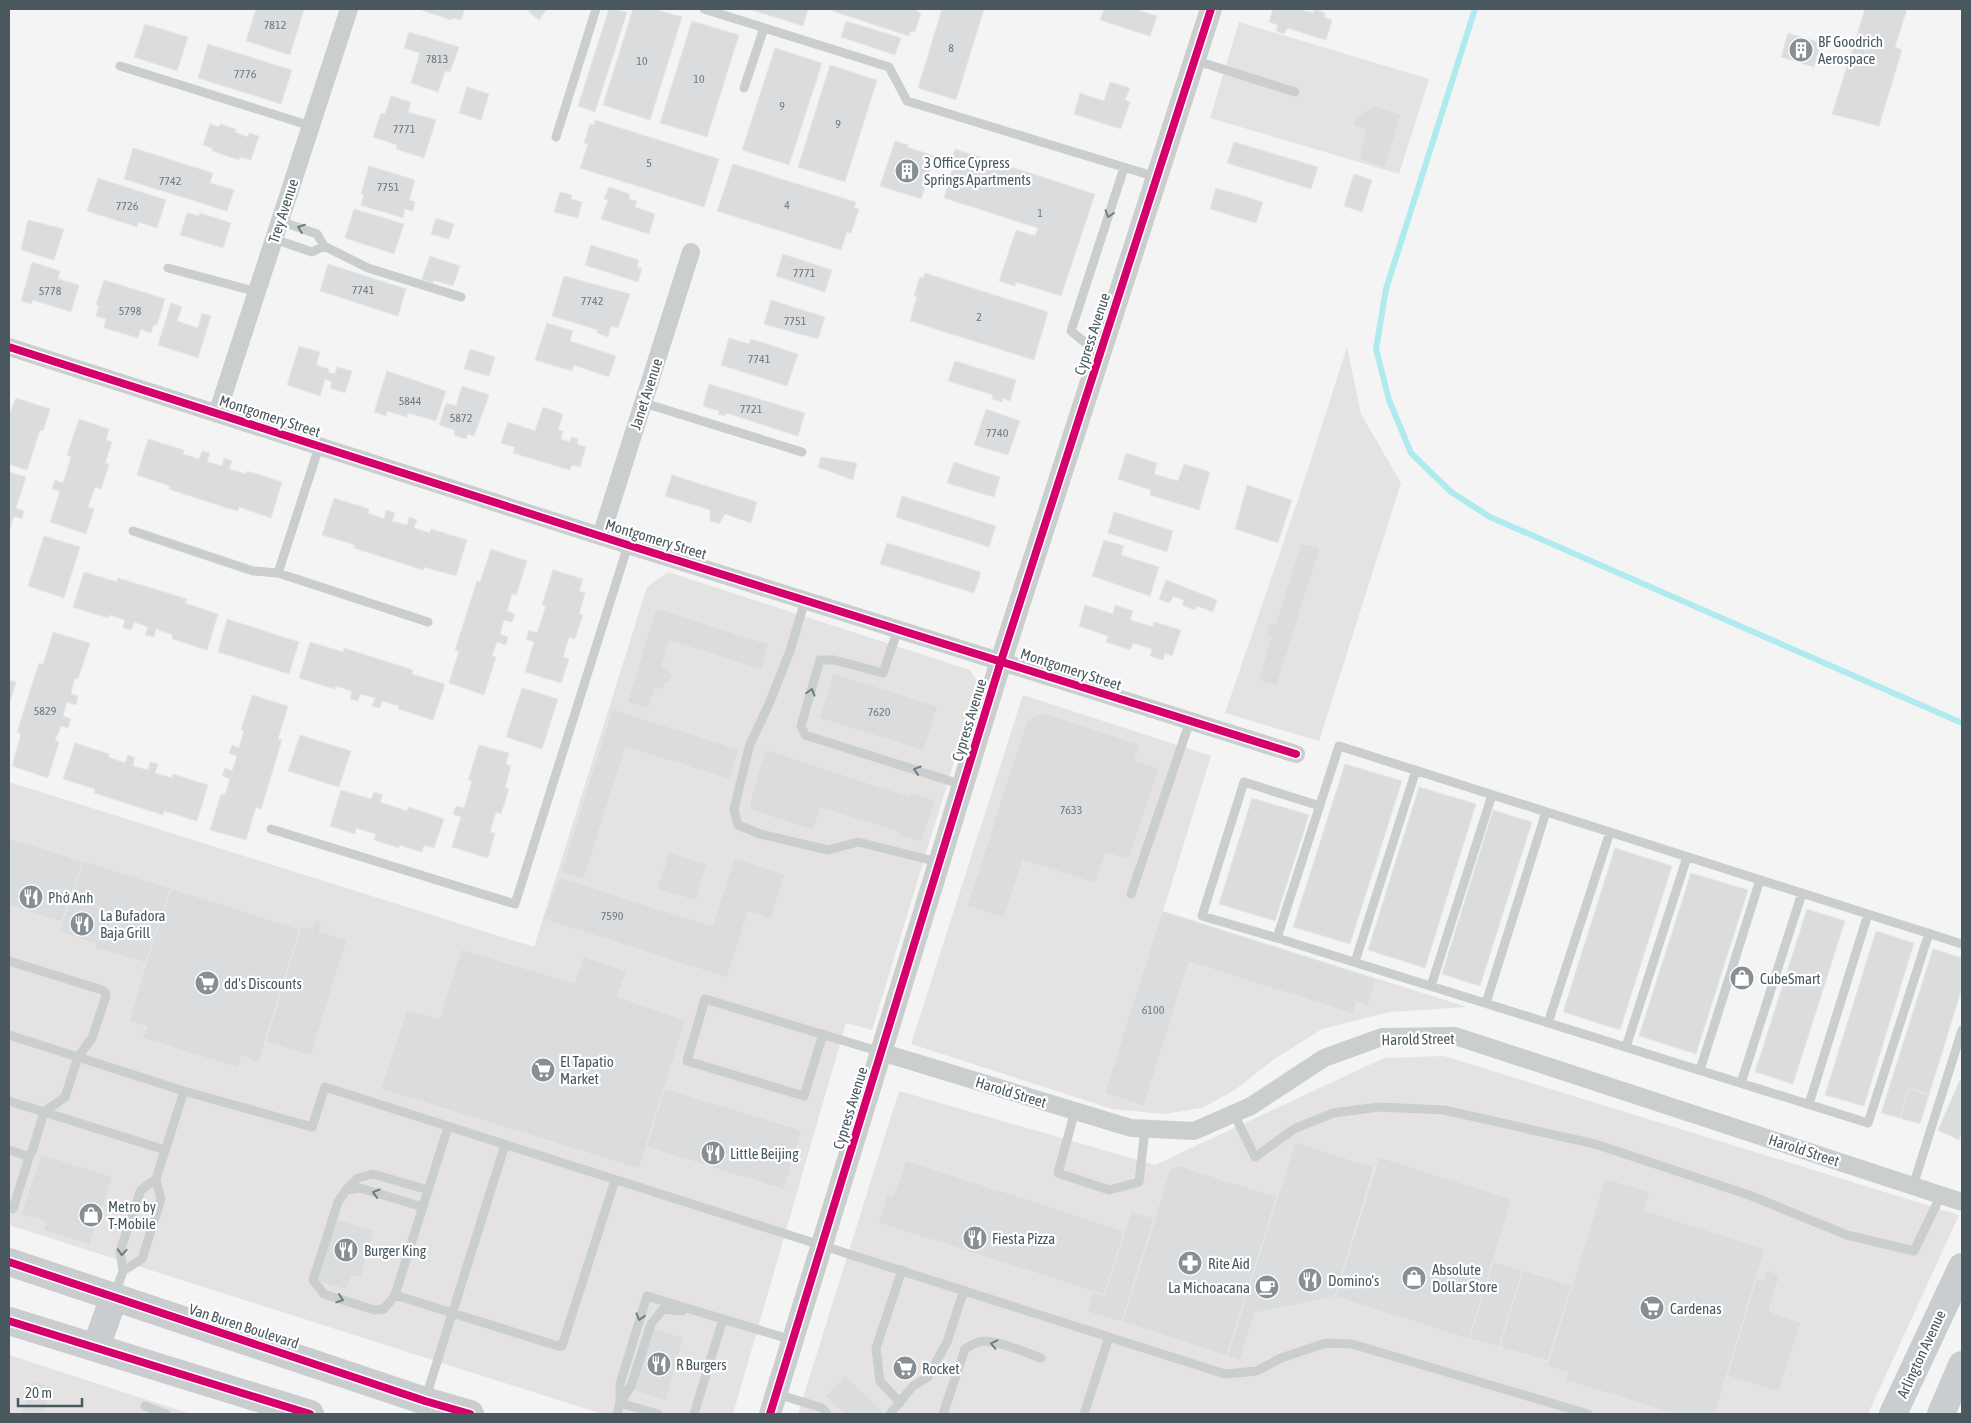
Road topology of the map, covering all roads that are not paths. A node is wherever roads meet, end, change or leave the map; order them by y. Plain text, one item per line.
1 (349, 9) edge
2 (596, 9) edge
3 (704, 9) edge
4 (1210, 9) edge
5 (764, 28) junction
6 (1194, 60) junction
7 (120, 66) dead end
8 (744, 88) dead end
9 (1295, 92) dead end
10 (311, 126) junction
11 (556, 137) dead end
12 (1124, 168) junction
13 (1156, 178) junction
14 (280, 220) junction
15 (274, 239) junction
16 (324, 246) junction
17 (691, 252) dead end
18 (168, 268) dead end
19 (257, 292) junction
20 (461, 297) dead end
21 (9, 348) edge
22 (1100, 355) junction
23 (644, 403) junction
24 (217, 414) junction
25 (320, 447) junction
26 (802, 452) dead end
27 (133, 531) dead end
28 (601, 536) junction
29 (628, 545) junction
30 (278, 572) junction
31 (805, 600) junction
32 (428, 622) dead end
33 (898, 629) junction
34 (1001, 661) junction
35 (1190, 721) junction
36 (1296, 754) dead end
37 (1416, 770) junction
38 (963, 785) junction
39 (1492, 795) junction
40 (1320, 806) junction
41 (1546, 812) junction
42 (271, 829) dead end
43 (1610, 832) junction
44 (1686, 857) junction
45 (940, 862) junction
46 (1760, 880) junction
47 (1802, 893) junction
48 (1131, 894) dead end
49 (1868, 914) junction
50 (1928, 934) junction
51 (1277, 938) junction
52 (1962, 944) edge
53 (9, 961) edge
54 (1355, 962) junction
55 (1431, 986) junction
56 (1486, 1003) junction
57 (1548, 1023) junction
58 (1962, 1030) edge
59 (823, 1034) junction
60 (9, 1035) edge
61 (1626, 1047) junction
62 (881, 1052) junction
63 (78, 1058) junction
64 (1700, 1070) junction
65 (1741, 1083) junction
66 (184, 1091) junction
67 (9, 1101) edge
68 (1809, 1104) junction
69 (44, 1112) junction
70 (1076, 1112) junction
71 (1234, 1114) junction
72 (448, 1127) junction
73 (1145, 1129) junction
74 (505, 1145) junction
75 (9, 1150) edge
76 (165, 1150) junction
77 (30, 1154) junction
78 (156, 1179) junction
79 (615, 1180) junction
80 (1913, 1186) junction
81 (346, 1190) junction
82 (428, 1190) junction
83 (1941, 1195) junction
84 (1962, 1202) edge
85 (423, 1206) junction
86 (13, 1209) dead end
87 (823, 1245) junction
88 (9, 1262) edge
89 (1962, 1267) edge
90 (902, 1270) junction
91 (123, 1271) junction
92 (964, 1290) junction
93 (395, 1295) junction
94 (114, 1298) junction
95 (696, 1312) junction
96 (452, 1314) junction
97 (723, 1319) junction
98 (9, 1321) edge
99 (1109, 1337) junction
100 (792, 1340) junction
101 (96, 1347) junction
102 (1041, 1358) dead end
103 (1962, 1365) edge
104 (425, 1401) junction
105 (620, 1403) junction
106 (900, 1403) junction
107 (774, 1404) edge
108 (145, 1406) dead end
109 (166, 1414) edge
110 (310, 1414) edge
111 (470, 1414) edge
112 (617, 1414) edge
113 (658, 1414) edge
114 (694, 1414) edge
115 (827, 1414) edge
116 (890, 1414) edge
117 (943, 1414) edge
118 (1084, 1414) edge
119 (1588, 1414) edge
120 (1893, 1414) edge
121 (1941, 1414) edge

1 - 10 street, Trey Avenue
2 - 11 lane
3 - 5 lane
4 - 6 street, Cypress Avenue
5 - 8 lane
5 - 12 lane
6 - 9 lane
6 - 13 street, Cypress Avenue
7 - 10 lane
10 - 14 street, Trey Avenue
12 - 13 lane
12 -> 22 lane
13 - 22 street, Cypress Avenue
14 - 15 street, Trey Avenue
16 -> 14 lane
15 - 16 lane
15 - 19 street, Trey Avenue
16 - 20 lane
17 - 23 street, Janet Avenue
18 - 19 lane
19 - 24 street, Trey Avenue
21 - 24 street, Montgomery Street
22 - 34 street, Cypress Avenue
23 - 26 lane
23 - 28 street, Janet Avenue
24 - 25 street, Montgomery Street
25 - 28 street, Montgomery Street
25 - 30 lane
27 - 30 lane
28 - 29 street, Montgomery Street
29 - 31 street, Montgomery Street
29 - 42 lane
30 - 32 lane
31 - 33 street, Montgomery Street
31 - 45 lane
33 - 34 street, Montgomery Street
38 -> 33 lane
34 - 35 street, Montgomery Street
34 - 38 street, Cypress Avenue
35 - 36 street, Montgomery Street
35 - 48 lane
37 - 39 lane
37 - 40 lane
37 - 54 lane
38 - 45 street, Cypress Avenue
39 - 41 lane
39 - 55 lane
40 - 51 lane
40 - 51 lane
41 - 43 lane
41 - 56 lane
43 - 44 lane
43 - 57 lane
44 - 46 lane
44 - 61 lane
45 - 62 street, Cypress Avenue
46 - 47 lane
46 - 64 lane
47 - 49 lane
47 - 65 lane
49 - 50 lane
49 - 68 lane
50 - 52 lane
50 - 68 lane
51 - 54 lane
53 - 63 lane
54 - 55 lane
55 - 56 lane
56 - 57 lane
57 - 61 lane
58 - 80 lane
59 - 59 lane
59 - 62 lane
60 - 63 lane
61 - 64 lane
62 - 70 street, Harold Street
62 - 87 street, Cypress Avenue
63 - 66 lane
63 - 69 lane
64 - 65 lane
65 - 68 lane
66 - 72 lane
66 - 76 lane
67 - 69 lane
69 - 76 lane
69 - 77 lane
70 - 73 street, Harold Street
70 - 73 lane
71 - 73 street, Harold Street
71 - 80 street, Harold Street
71 - 83 lane
72 - 74 lane
72 - 82 lane
74 - 79 lane
74 - 96 lane
75 - 77 lane
76 - 78 lane
77 - 86 lane
78 -> 91 lane
78 - 91 lane
79 - 87 lane
79 - 96 lane
80 - 83 street, Harold Street
81 - 82 lane
85 -> 81 lane
81 -> 93 lane
82 - 85 lane
83 - 84 street, Harold Street
85 - 93 lane
87 - 90 lane
87 - 100 street, Cypress Avenue
88 - 94 main road, Van Buren Boulevard
89 - 120 main road, Arlington Avenue
90 - 92 lane
90 - 106 lane
91 - 94 lane
92 - 99 lane
92 - 106 lane
93 - 96 lane
94 - 101 main road
94 - 104 main road, Van Buren Boulevard
95 - 97 lane
95 - 105 lane
95 -> 105 lane
96 - 104 lane
97 - 100 lane
97 - 114 lane
98 - 101 main road
99 - 118 lane
99 - 119 lane
100 - 107 street, Cypress Avenue
101 - 110 main road
102 -> 117 lane
103 - 121 main road
104 - 111 main road, Van Buren Boulevard
105 - 112 lane
105 - 113 lane
106 - 116 lane
107 - 115 lane
108 - 109 lane

